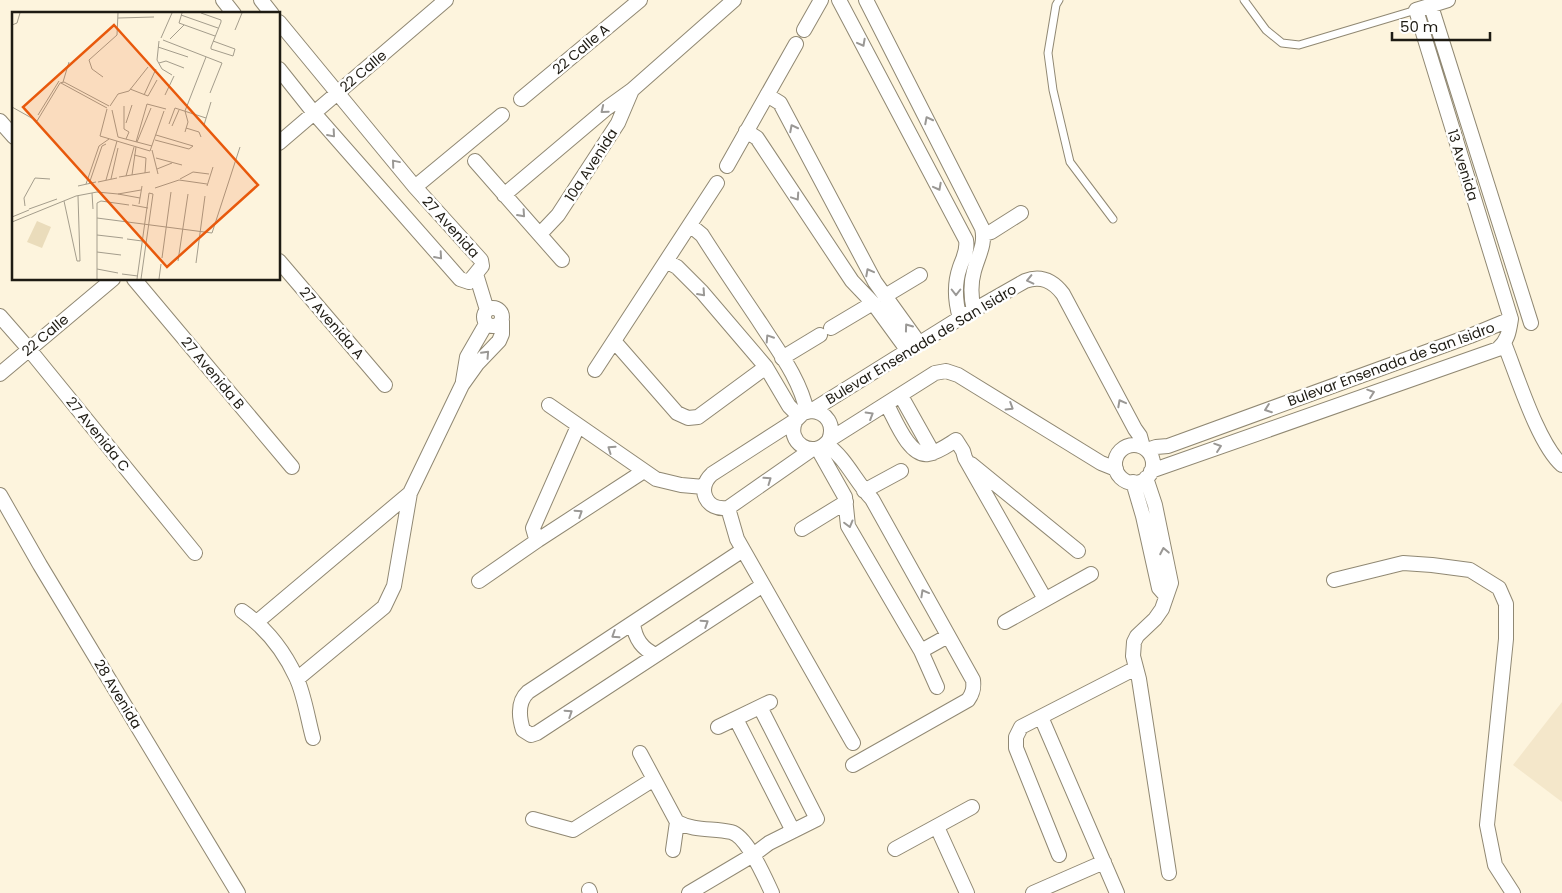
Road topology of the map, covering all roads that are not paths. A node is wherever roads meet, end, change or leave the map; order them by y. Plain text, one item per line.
1 (223, 0) edge
2 (261, 0) edge
3 (446, 0) edge
4 (640, 0) edge
5 (734, 0) edge
6 (821, 0) edge
7 (839, 0) edge
8 (866, 0) edge
9 (1059, 0) edge
10 (1244, 0) edge
11 (1448, 0) edge
12 (1431, 6) junction
13 (1416, 10) junction
14 (232, 12) edge
15 (270, 12) edge
16 (280, 23) edge
17 (804, 30) dead end
18 (796, 44) dead end
19 (280, 70) edge
20 (632, 90) junction
21 (336, 94) junction
22 (767, 95) junction
23 (521, 99) dead end
24 (314, 113) junction
25 (502, 115) dead end
26 (0, 121) edge
27 (746, 131) junction
28 (12, 135) edge
29 (280, 141) edge
30 (475, 161) dead end
31 (727, 166) dead end
32 (717, 183) dead end
33 (415, 187) junction
34 (504, 195) junction
35 (1021, 213) dead end
36 (1113, 219) dead end
37 (690, 225) junction
38 (540, 234) junction
39 (984, 234) junction
40 (562, 260) dead end
41 (666, 261) junction
42 (280, 262) edge
43 (476, 274) junction
44 (920, 275) dead end
45 (113, 280) edge
46 (135, 280) edge
47 (885, 296) junction
48 (873, 303) junction
49 (974, 312) junction
50 (0, 316) edge
51 (486, 317) junction
52 (960, 318) junction
53 (1511, 320) junction
54 (1531, 323) dead end
55 (1470, 336) junction
56 (614, 340) junction
57 (1504, 343) junction
58 (914, 347) junction
59 (28, 348) junction
60 (1478, 356) junction
61 (782, 358) junction
62 (766, 367) junction
63 (595, 370) dead end
64 (0, 374) edge
65 (462, 384) junction
66 (385, 385) dead end
67 (901, 396) junction
68 (887, 405) junction
69 (549, 406) dead end
70 (803, 415) junction
71 (578, 426) junction
72 (821, 446) junction
73 (1145, 448) junction
74 (932, 453) junction
75 (965, 458) junction
76 (1562, 465) edge
77 (292, 467) dead end
78 (1116, 470) junction
79 (644, 471) junction
80 (901, 471) dead end
81 (1144, 477) junction
82 (704, 487) junction
83 (864, 491) junction
84 (410, 493) junction
85 (0, 495) edge
86 (846, 502) junction
87 (728, 508) junction
88 (802, 529) dead end
89 (538, 540) junction
90 (743, 550) junction
91 (1078, 551) dead end
92 (195, 554) dead end
93 (1091, 574) dead end
94 (1334, 580) dead end
95 (479, 581) dead end
96 (763, 585) junction
97 (1045, 600) junction
98 (242, 611) dead end
99 (257, 622) junction
100 (1005, 622) dead end
101 (633, 623) junction
102 (948, 636) junction
103 (921, 651) junction
104 (656, 655) junction
105 (1136, 668) junction
106 (297, 678) junction
107 (937, 687) dead end
108 (1041, 717) junction
109 (736, 719) junction
110 (718, 727) dead end
111 (314, 738) dead end
112 (853, 743) dead end
113 (640, 753) dead end
114 (853, 765) dead end
115 (654, 779) junction
116 (972, 807) dead end
117 (533, 819) dead end
118 (677, 822) junction
119 (937, 826) junction
120 (792, 831) junction
121 (673, 850) dead end
122 (895, 850) dead end
123 (753, 855) junction
124 (1060, 855) dead end
125 (1104, 862) junction
126 (1169, 873) dead end
127 (238, 893) edge
128 (689, 893) edge
129 (772, 893) edge
130 (967, 893) edge
131 (1033, 893) edge
132 (1118, 893) edge
133 (1513, 893) edge

1 - 14 street
2 - 15 street
3 - 21 street, 22 Calle
4 - 23 street, 22 Calle A
5 - 20 street, 10a Avenida
6 - 17 street
7 -> 52 street
39 -> 8 street
9 - 36 lane
10 - 13 lane
11 - 12 street
12 - 13 street
12 - 54 street
13 - 53 street, 13 Avenida
16 - 21 street, 27 Avenida
18 - 22 street
19 - 24 street, 27 Avenida
20 -> 34 street, 10a Avenida
20 - 38 street, 10a Avenida
21 - 24 street, 22 Calle
33 -> 21 street, 27 Avenida
22 - 27 street
47 -> 22 street
24 - 29 street, 22 Calle
24 -> 43 street, 27 Avenida
25 - 33 street
26 - 28 street
27 - 31 street
27 -> 48 street
30 - 34 street
32 - 37 street
33 - 43 street, 27 Avenida
34 -> 38 street
35 - 39 street
37 - 41 street
61 -> 37 street
38 - 40 street
39 - 49 street
41 - 56 street
41 -> 62 street
42 - 66 street, 27 Avenida A
43 - 51 street
44 - 47 street
45 - 59 street, 22 Calle
46 - 77 street, 27 Avenida B
58 -> 47 street
48 - 58 street
48 - 61 street
49 - 52 street, Bulevar Ensenada de San Isidro
73 -> 49 street, Bulevar Ensenada de San Isidro
50 - 59 street, 27 Avenida C
51 - 65 street
65 -> 51 street
52 - 58 street, Bulevar Ensenada de San Isidro
53 - 55 street, Bulevar Ensenada de San Isidro
53 - 57 street, Bulevar Ensenada de San Isidro
55 - 60 street
55 -> 73 street, Bulevar Ensenada de San Isidro
56 - 62 street
56 - 63 street
57 - 60 street, Bulevar Ensenada de San Isidro
57 - 76 street
58 - 70 street, Bulevar Ensenada de San Isidro
59 - 64 street, 22 Calle
59 - 92 street, 27 Avenida C
81 -> 60 street, Bulevar Ensenada de San Isidro
61 - 70 street
62 - 70 street
65 - 84 street
67 - 68 street
67 - 74 street
67 -> 78 street
72 -> 68 street
68 - 74 street
69 - 71 street
70 - 72 street
70 - 72 street, Bulevar Ensenada de San Isidro
70 - 82 street, Bulevar Ensenada de San Isidro
79 -> 71 street
71 - 89 street
72 - 83 street
72 - 86 street
87 -> 72 street
73 - 78 street
73 - 81 street
74 - 75 street
75 - 91 street
75 - 97 street
78 - 81 street
79 - 82 street
89 -> 79 street
80 - 83 street
81 - 105 street
82 - 87 street
102 -> 83 street
84 - 99 street
84 - 106 street
85 - 127 street, 28 Avenida
86 - 88 street
86 -> 103 street
87 - 90 street
89 - 95 street
90 - 96 street
90 - 101 street
93 - 97 street
94 - 133 street
104 -> 96 street
96 - 112 street
97 - 100 street
98 - 99 street
99 - 106 street
101 - 104 street
101 -> 104 street
102 - 103 street
102 - 114 street
103 - 107 street
105 - 108 street
105 - 126 street
106 - 111 street
108 - 124 street
108 - 125 street
109 - 110 street
109 - 120 street
109 - 120 street
113 - 115 street
115 - 117 street
115 - 118 street
116 - 119 street
118 - 121 street
118 - 123 street
119 - 122 street
119 - 130 street
120 - 123 street
123 - 128 street
123 - 129 street
125 - 131 street
125 - 132 street

